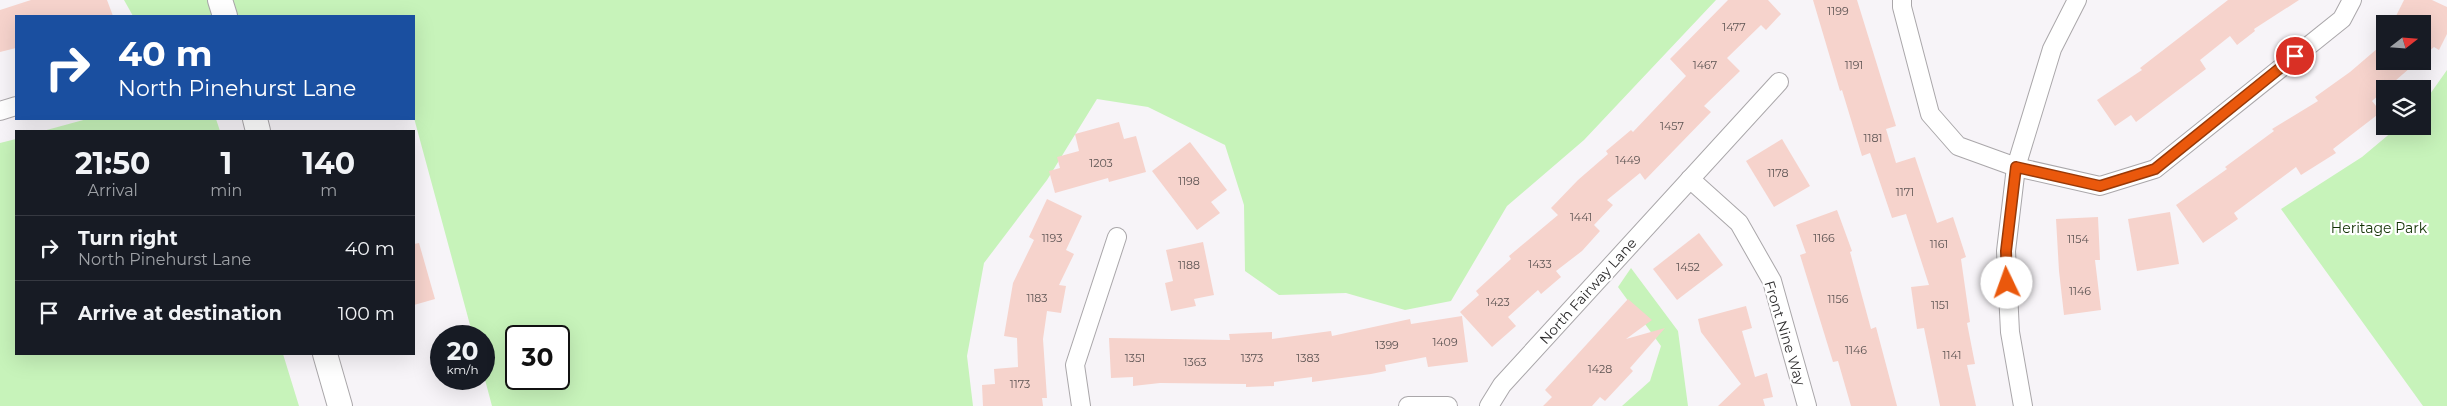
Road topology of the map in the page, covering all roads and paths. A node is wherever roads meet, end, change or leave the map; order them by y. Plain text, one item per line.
1 (220, 0) edge
2 (1902, 0) edge
3 (2077, 0) edge
4 (2352, 0) edge
5 (225, 15) edge
6 (1779, 82) dead end
7 (15, 106) edge
8 (0, 111) edge
9 (2016, 167) junction
10 (1690, 179) junction
11 (1117, 238) dead end
12 (325, 355) edge
13 (340, 406) edge
14 (1081, 406) edge
15 (1408, 406) edge
16 (1448, 406) edge
17 (1489, 406) edge
18 (1807, 406) edge
19 (2023, 406) edge

1 - 5 street
2 - 9 street
3 - 9 street
4 - 9 street
6 - 10 street
7 - 8 street
9 - 19 street
10 - 17 street, North Fairway Lane
10 - 18 street, Front Nine Way
11 - 14 street
12 - 13 street
15 - 16 street

